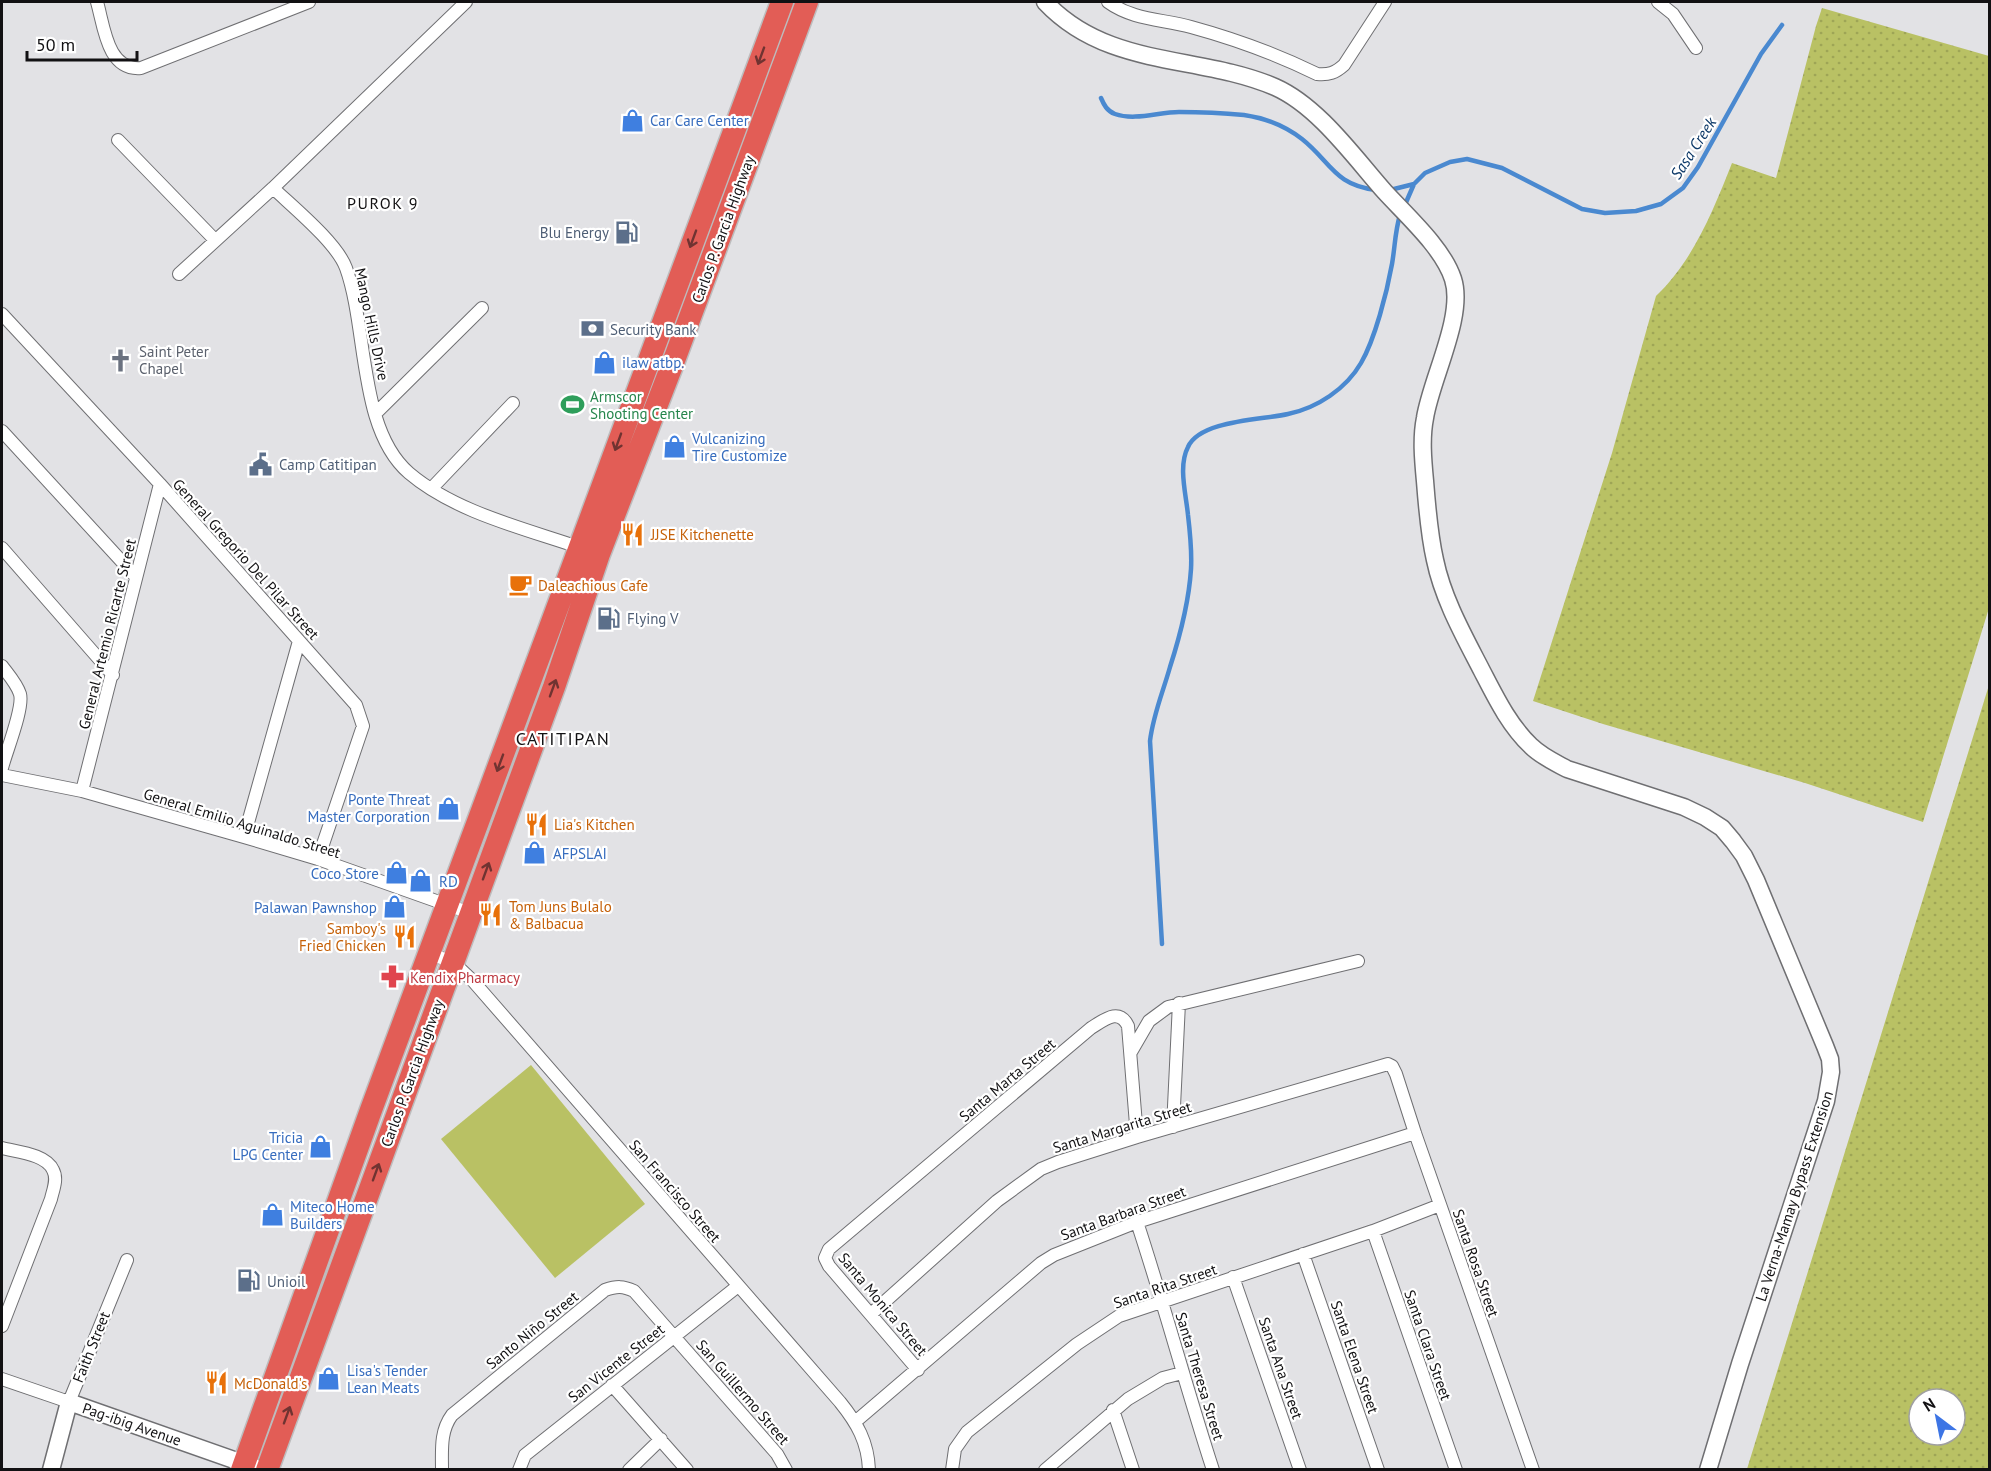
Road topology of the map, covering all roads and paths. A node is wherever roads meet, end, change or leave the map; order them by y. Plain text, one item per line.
1 (97, 2) edge
2 (309, 2) edge
3 (466, 2) edge
4 (782, 2) edge
5 (807, 2) edge
6 (1046, 2) edge
7 (1108, 2) edge
8 (1385, 2) edge
9 (1658, 2) edge
10 (1696, 48) dead end
11 (118, 140) dead end
12 (273, 188) junction
13 (215, 240) junction
14 (179, 274) dead end
15 (482, 308) dead end
16 (2, 314) edge
17 (513, 403) dead end
18 (375, 414) junction
19 (2, 431) edge
20 (160, 484) junction
21 (430, 489) junction
22 (2, 548) edge
23 (589, 550) junction
24 (136, 577) junction
25 (299, 641) junction
26 (2, 666) edge
27 (113, 675) junction
28 (2, 768) edge
29 (2, 775) edge
30 (82, 791) junction
31 (244, 837) junction
32 (318, 860) junction
33 (448, 905) junction
34 (471, 913) junction
35 (430, 954) junction
36 (1358, 961) dead end
37 (453, 962) junction
38 (1179, 1003) junction
39 (1131, 1052) junction
40 (1392, 1066) joint
41 (1173, 1127) junction
42 (1415, 1133) junction
43 (1137, 1137) junction
44 (2, 1148) edge
45 (1440, 1205) junction
46 (1137, 1222) junction
47 (1373, 1231) junction
48 (1303, 1254) junction
49 (825, 1258) joint
50 (127, 1260) dead end
51 (1233, 1277) junction
52 (308, 1286) junction
53 (738, 1286) junction
54 (332, 1295) junction
55 (1163, 1301) junction
56 (871, 1314) junction
57 (2, 1326) edge
58 (675, 1336) junction
59 (918, 1370) junction
60 (1182, 1373) junction
61 (2, 1379) edge
62 (612, 1385) junction
63 (69, 1402) junction
64 (1113, 1410) junction
65 (855, 1422) junction
66 (661, 1439) junction
67 (254, 1468) edge
68 (51, 1470) edge
69 (442, 1470) edge
70 (519, 1470) edge
71 (629, 1470) edge
72 (687, 1470) edge
73 (786, 1470) edge
74 (869, 1470) edge
75 (952, 1470) edge
76 (1045, 1470) edge
77 (1133, 1470) edge
78 (1213, 1470) edge
79 (1300, 1470) edge
80 (1378, 1470) edge
81 (1456, 1470) edge
82 (1533, 1470) edge
83 (1708, 1470) edge

1 - 2 street
3 - 12 street
4 -> 23 highway, Carlos P. Garcia Highway
5 - 23 highway, Carlos P. Garcia Highway
6 - 83 main road, La Verna-Mamay Bypass Extension
7 - 8 street
9 - 10 street
11 - 13 street
12 - 13 street
12 - 18 street, Mango Hills Drive
13 - 14 street
15 - 18 street
16 - 20 street, General Gregorio Del Pilar Street
17 - 21 street
18 - 21 street, Mango Hills Drive
19 - 24 street
20 - 24 street, General Artemio Ricarte Street
20 - 25 street, General Gregorio Del Pilar Street
21 - 23 street, Mango Hills Drive
22 - 27 street
23 -> 33 highway, Carlos P. Garcia Highway
34 -> 23 highway, Carlos P. Garcia Highway
24 - 27 street, General Artemio Ricarte Street
25 - 31 street
25 - 32 street, General Gregorio Del Pilar Street
26 - 28 street
27 - 30 street, General Artemio Ricarte Street
29 - 30 street, General Emilio Aguinaldo Street
30 - 31 street, General Emilio Aguinaldo Street
31 - 32 street, General Emilio Aguinaldo Street
32 - 33 street, General Emilio Aguinaldo Street
33 - 34 street, General Emilio Aguinaldo Street
33 - 35 highway, Carlos P. Garcia Highway
34 - 37 highway, Carlos P. Garcia Highway
35 - 37 street, San Francisco Street
35 - 52 highway, Carlos P. Garcia Highway
36 - 38 street
37 - 53 street, San Francisco Street
54 -> 37 highway, Carlos P. Garcia Highway
38 - 39 street
38 - 41 street
39 - 43 street, Santa Marta Street
39 - 49 street, Santa Marta Street
40 - 41 street, Santa Margarita Street
40 - 42 street, Santa Rosa Street
41 - 43 street, Santa Margarita Street
42 - 45 street, Santa Rosa Street
42 - 46 street, Santa Barbara Street
43 - 56 street, Santa Margarita Street
44 - 57 street
45 - 47 street, Santa Rita Street
45 - 82 street, Santa Rosa Street
46 - 55 street, Santa Theresa Street
46 - 59 street, Santa Barbara Street
47 - 48 street, Santa Rita Street
47 - 81 street, Santa Clara Street
48 - 51 street, Santa Rita Street
48 - 80 street, Santa Elena Street
49 - 56 street, Santa Monica Street
50 - 63 street, Faith Street
51 - 55 street, Santa Rita Street
51 - 79 street, Santa Ana Street
52 - 54 highway
52 - 67 highway, Carlos P. Garcia Highway
53 - 58 street, San Vicente Street
53 - 65 street, San Francisco Street
67 -> 54 highway, Carlos P. Garcia Highway
55 - 60 street, Santa Theresa Street
55 - 75 street, Santa Rita Street
56 - 59 street, Santa Monica Street
58 - 62 street, San Vicente Street
58 - 69 street, Santo Niño Street
58 - 73 street, San Guillermo Street
59 - 65 street, Santa Barbara Street
60 - 64 street
60 - 78 street, Santa Theresa Street
61 - 63 street, Pag-ibig Avenue
62 - 66 street
62 - 70 street, San Vicente Street
63 - 67 main road, Pag-ibig Avenue
63 - 68 main road, Faith Street
64 - 76 street
64 - 77 street
65 - 74 street, San Francisco Street
66 - 71 street
66 - 72 street

